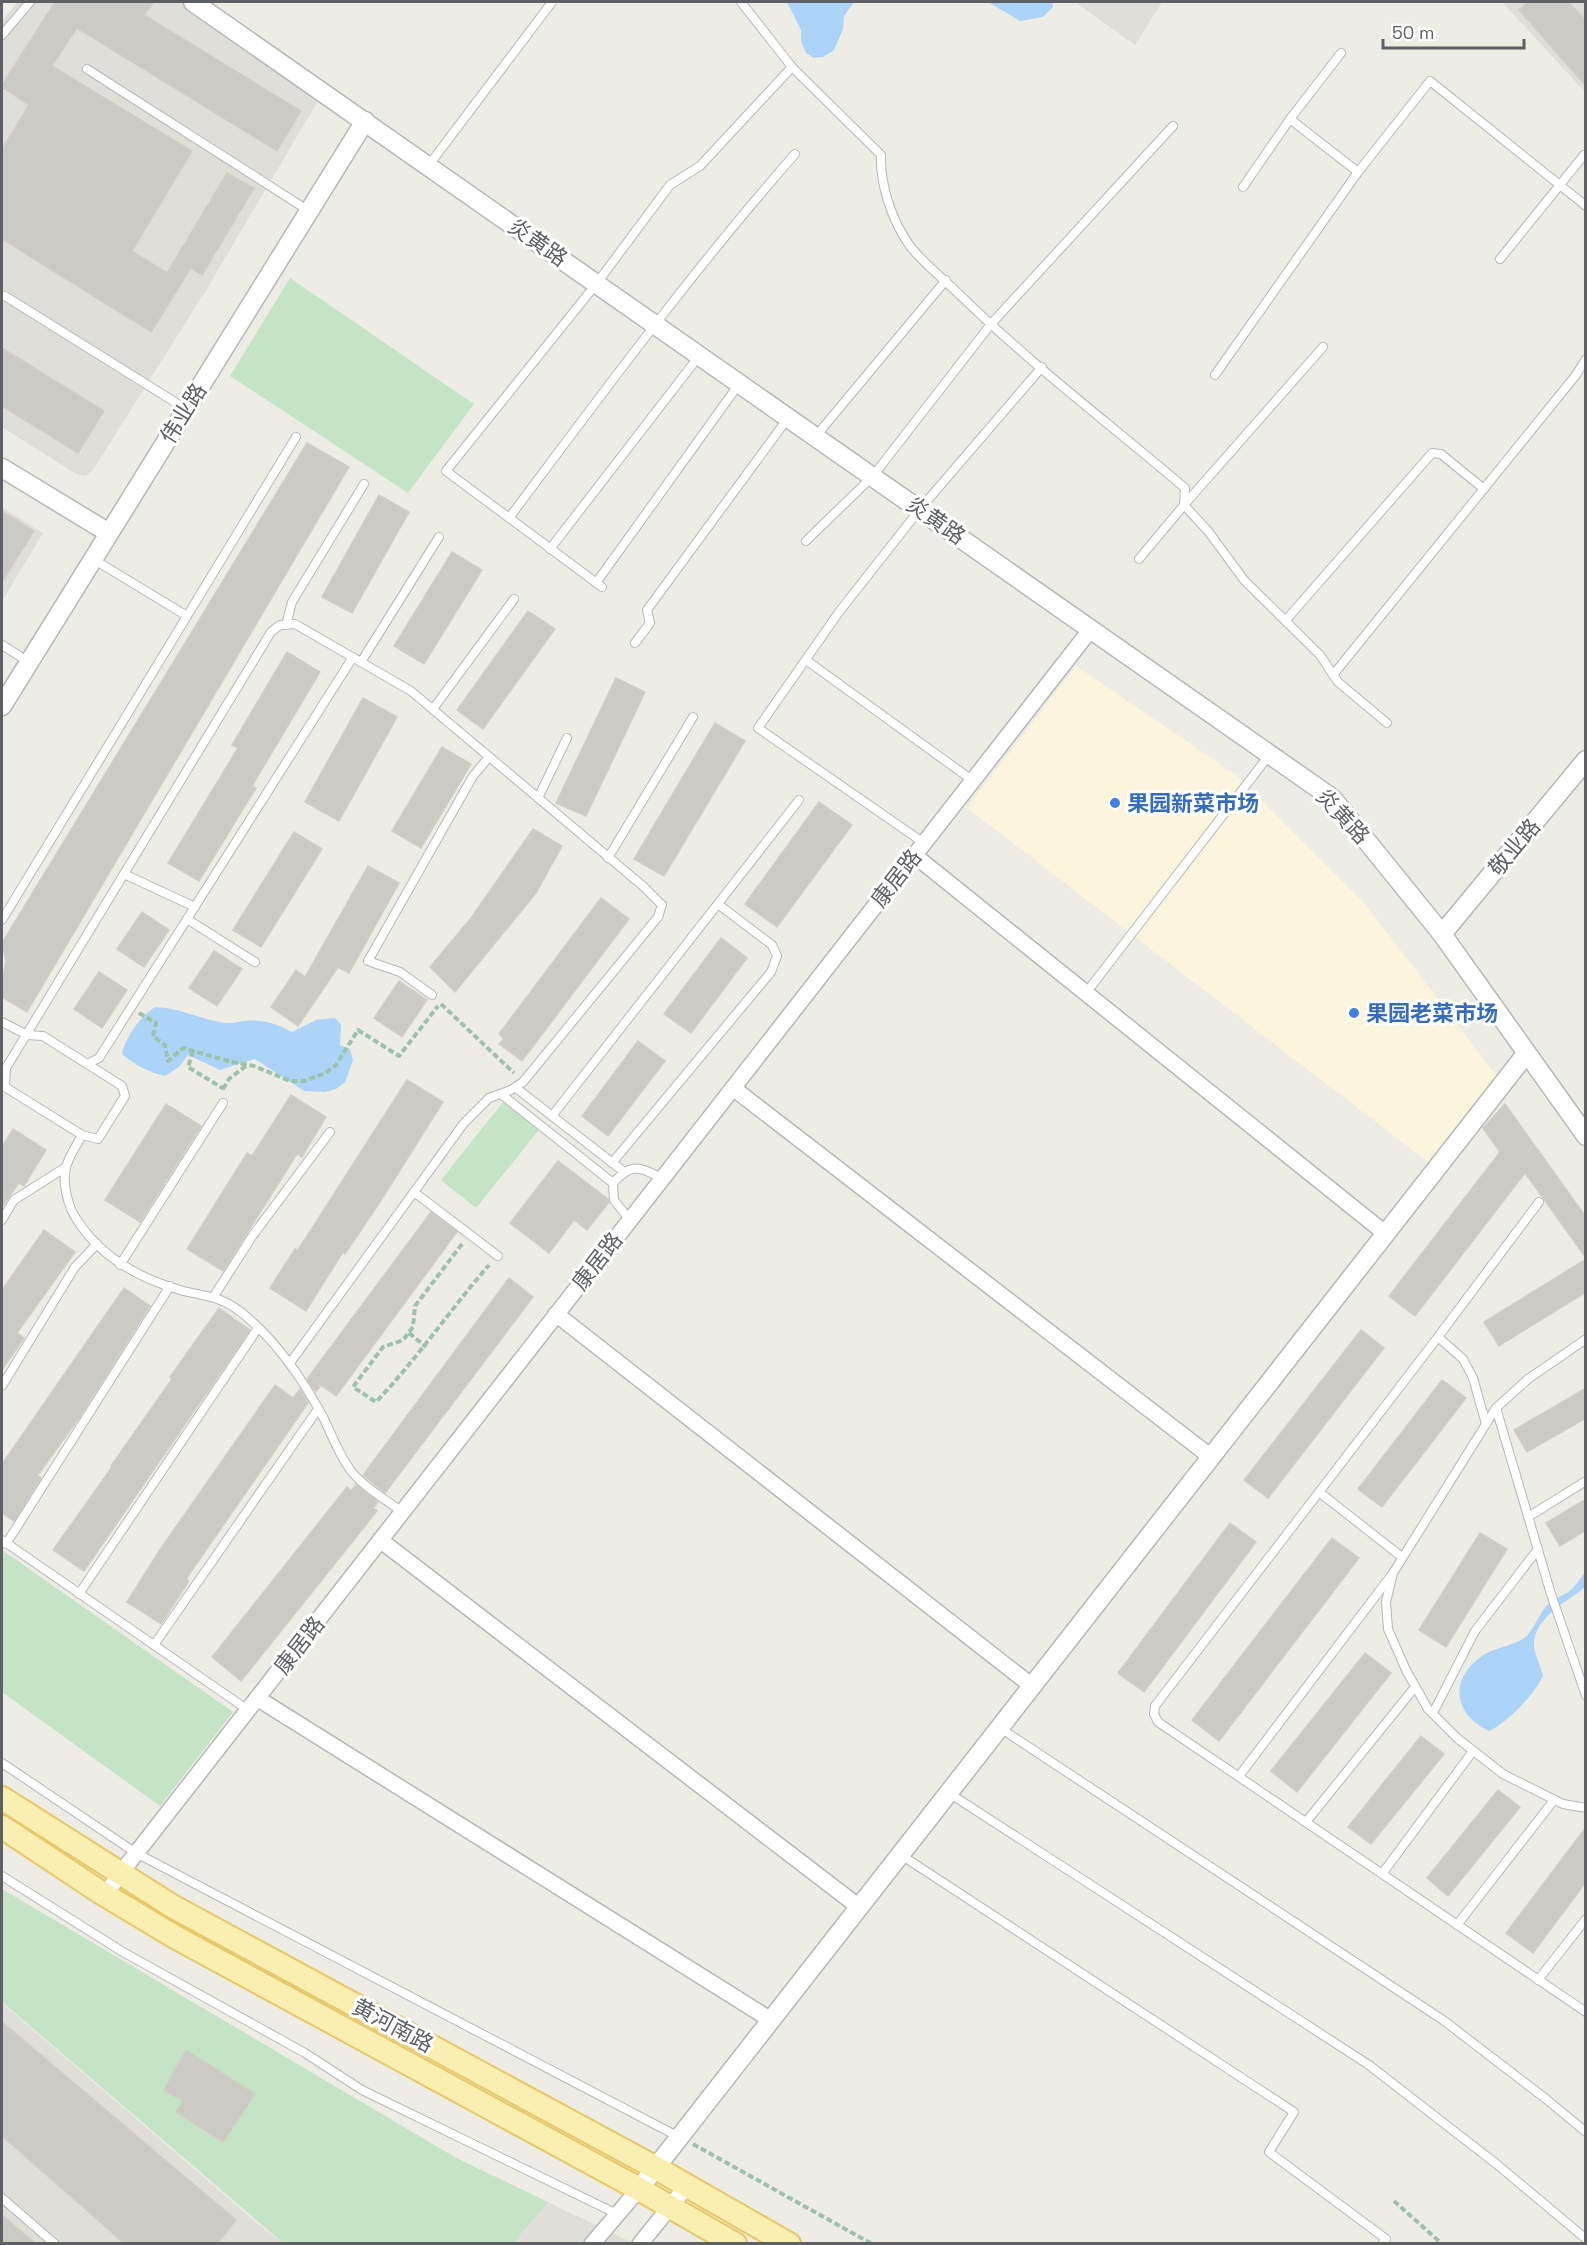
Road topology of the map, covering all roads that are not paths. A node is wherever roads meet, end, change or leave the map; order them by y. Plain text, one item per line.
1 (30, 2) edge
2 (193, 2) edge
3 (552, 2) edge
4 (741, 2) edge
5 (2, 35) edge
6 (1341, 53) dead end
7 (792, 67) junction
8 (87, 69) dead end
9 (1290, 119) junction
10 (365, 121) junction
11 (1173, 126) dead end
12 (795, 154) dead end
13 (1584, 155) edge
14 (429, 165) junction
15 (1358, 172) junction
16 (1560, 185) junction
17 (1243, 187) dead end
18 (1586, 206) edge
19 (309, 211) junction
20 (1500, 259) dead end
21 (945, 280) junction
22 (597, 283) junction
23 (5, 296) dead end
24 (655, 323) junction
25 (992, 324) junction
26 (1323, 347) dead end
27 (699, 354) junction
28 (1586, 358) edge
29 (1042, 368) junction
30 (1215, 375) dead end
31 (740, 383) junction
32 (186, 410) junction
33 (789, 417) junction
34 (296, 436) dead end
35 (815, 436) junction
36 (2, 468) edge
37 (873, 476) junction
38 (364, 484) dead end
39 (1484, 489) junction
40 (1184, 505) junction
41 (920, 509) junction
42 (509, 518) junction
43 (109, 533) junction
44 (439, 537) dead end
45 (806, 541) dead end
46 (550, 549) junction
47 (93, 559) junction
48 (1139, 560) dead end
49 (514, 599) dead end
50 (187, 616) junction
51 (1286, 620) junction
52 (286, 625) junction
53 (1091, 628) junction
54 (635, 644) dead end
55 (2, 645) edge
56 (353, 657) junction
57 (807, 660) junction
58 (29, 662) junction
59 (362, 662) junction
60 (1333, 675) junction
61 (2, 706) edge
62 (433, 709) junction
63 (693, 717) dead end
64 (1387, 723) dead end
65 (567, 738) dead end
66 (1270, 754) junction
67 (489, 757) junction
68 (1586, 760) edge
69 (972, 780) junction
70 (538, 798) junction
71 (799, 800) dead end
72 (924, 843) junction
73 (914, 855) junction
74 (609, 858) junction
75 (124, 874) junction
76 (718, 904) junction
77 (195, 907) junction
78 (187, 919) junction
79 (2, 920) edge
80 (1442, 934) junction
81 (255, 962) dead end
82 (1086, 993) junction
83 (432, 995) dead end
84 (2, 1022) edge
85 (27, 1035) junction
86 (1526, 1054) junction
87 (87, 1064) junction
88 (4, 1067) edge
89 (4, 1084) edge
90 (520, 1085) junction
91 (733, 1088) junction
92 (501, 1094) junction
93 (223, 1103) road end
94 (552, 1116) junction
95 (330, 1131) dead end
96 (82, 1135) junction
97 (1586, 1136) edge
98 (612, 1163) junction
99 (66, 1167) junction
100 (623, 1171) junction
101 (662, 1178) junction
102 (613, 1183) junction
103 (414, 1192) junction
104 (1539, 1202) dead end
105 (629, 1219) junction
106 (2, 1220) edge
107 (1386, 1234) junction
108 (97, 1244) junction
109 (498, 1256) road end
110 (120, 1265) junction
111 (171, 1286) junction
112 (214, 1296) junction
113 (556, 1314) junction
114 (258, 1328) junction
115 (1438, 1337) junction
116 (1586, 1339) edge
117 (290, 1363) junction
118 (2, 1386) edge
119 (1496, 1408) junction
120 (318, 1409) junction
121 (1486, 1424) junction
122 (1211, 1457) junction
123 (1586, 1481) edge
124 (1319, 1492) junction
125 (402, 1512) junction
126 (1528, 1517) junction
127 (380, 1540) junction
128 (4, 1542) edge
129 (1538, 1548) junction
130 (1402, 1557) junction
131 (1393, 1573) junction
132 (79, 1594) junction
133 (154, 1645) junction
134 (1032, 1686) junction
135 (1415, 1687) junction
136 (1586, 1696) edge
137 (253, 1704) junction
138 (1433, 1713) junction
139 (999, 1728) junction
140 (1473, 1751) junction
141 (2, 1762) edge
142 (1239, 1776) junction
143 (948, 1793) junction
144 (2, 1798) edge
145 (1554, 1800) junction
146 (1586, 1808) edge
147 (1306, 1822) junction
148 (2, 1827) edge
149 (136, 1852) junction
150 (900, 1854) junction
151 (120, 1874) junction
152 (1382, 1874) junction
153 (2, 1876) edge
154 (105, 1895) junction
155 (859, 1906) junction
156 (1586, 1919) edge
157 (1457, 1925) junction
158 (1538, 1980) junction
159 (1586, 2012) edge
160 (771, 2020) junction
161 (1586, 2132) edge
162 (680, 2137) junction
163 (656, 2168) junction
164 (687, 2187) junction
165 (639, 2189) junction
166 (2, 2198) edge
167 (671, 2207) junction
168 (617, 2214) junction
169 (1586, 2239) edge
170 (55, 2244) edge
171 (592, 2244) edge
172 (640, 2244) edge
173 (735, 2244) edge
174 (789, 2244) edge
175 (1382, 2244) edge

1 - 5 lane
2 - 10 street, 炎黄路
3 - 14 lane
4 - 7 lane
6 - 9 lane
7 - 21 lane
7 - 22 lane
8 - 19 lane
9 - 15 lane
9 - 17 lane
10 - 14 street, 炎黄路
10 - 19 street, 伟业路
11 - 25 lane
12 - 24 lane
13 - 16 lane
14 - 22 street, 炎黄路
15 - 16 lane
15 - 30 lane
16 - 18 lane
16 - 20 lane
19 - 32 street, 伟业路
21 - 25 lane
21 - 35 lane
22 - 24 street, 炎黄路
22 - 42 lane
23 - 32 lane
24 - 27 street, 炎黄路
24 - 42 lane
25 - 29 lane
25 - 37 lane
26 - 40 lane
27 - 31 street, 炎黄路
27 - 46 lane
28 - 39 lane
29 - 40 lane
29 - 41 lane
31 - 33 street, 炎黄路
31 - 46 lane
32 - 43 street, 伟业路
33 - 35 street, 炎黄路
33 - 54 lane
34 - 50 lane
35 - 37 street, 炎黄路
36 - 43 street
37 - 41 street, 炎黄路
37 - 45 lane
38 - 52 lane
39 - 51 lane
39 - 60 lane
40 - 48 lane
40 - 51 lane
41 - 53 street, 炎黄路
41 - 57 lane
42 - 46 lane
43 - 47 street, 伟业路
44 - 59 lane
47 - 50 lane
47 - 58 street, 伟业路
49 - 62 lane
50 - 79 lane
51 - 60 lane
52 - 56 lane
52 - 75 lane
53 - 66 street, 炎黄路
53 - 69 street, 康居路
55 - 58 lane
56 - 59 lane
56 - 77 lane
57 - 69 lane
57 - 72 lane
58 - 61 street, 伟业路
59 - 62 lane
60 - 64 lane
62 - 67 lane
63 - 74 lane
65 - 70 lane
66 - 80 street, 炎黄路
66 - 82 lane
67 - 70 lane
67 - 83 lane
68 - 80 street, 敬业路
69 - 72 street, 康居路
70 - 74 lane
71 - 76 lane
72 - 73 street, 康居路
73 - 82 street
73 - 91 street, 康居路
74 - 90 lane
75 - 77 lane
75 - 85 lane
76 - 94 lane
76 - 98 lane
77 - 78 lane
78 - 81 lane
78 - 87 lane
80 - 86 street, 炎黄路
82 - 107 street
84 - 85 lane
85 - 87 lane
85 - 88 lane
86 - 97 street, 炎黄路
86 - 107 street
87 - 96 lane
88 - 89 lane
89 - 96 lane
90 - 92 lane
90 - 94 lane
91 - 101 street, 康居路
91 - 122 street
92 - 102 lane
92 - 103 lane
93 - 110 lane
94 - 98 lane
95 - 112 lane
96 - 99 lane
98 - 100 lane
99 - 106 lane
99 - 108 lane
100 - 101 lane
100 - 102 lane
101 - 105 street, 康居路
102 - 105 lane
103 - 109 lane
103 - 117 lane
104 - 115 lane
105 - 113 street, 康居路
107 - 122 street
108 - 110 lane
108 - 118 lane
110 - 111 lane
111 - 112 lane
111 - 128 lane
112 - 114 lane
113 - 125 street, 康居路
113 - 134 street
114 - 117 lane
114 - 132 lane
115 - 121 lane
115 - 124 lane
116 - 119 lane
117 - 120 lane
119 - 121 lane
119 - 126 lane
120 - 125 lane
120 - 133 lane
121 - 130 lane
122 - 134 street
123 - 126 lane
124 - 130 lane
124 - 142 lane
125 - 127 street, 康居路
126 - 129 lane
127 - 137 street, 康居路
127 - 155 street
128 - 132 lane
129 - 136 lane
129 - 138 lane
130 - 131 lane
131 - 135 lane
131 - 142 lane
132 - 133 lane
133 - 137 lane
134 - 139 street
135 - 138 lane
135 - 147 lane
137 - 149 street, 康居路
137 - 160 street
138 - 140 lane
139 - 143 street
139 - 161 lane
140 - 145 lane
140 - 152 lane
141 - 149 lane
142 - 147 lane
143 - 150 street
143 - 169 lane
144 - 151 main road, 黄河南路
145 - 146 lane
145 - 157 lane
147 - 152 lane
148 - 154 main road, 黄河南路
149 - 151 street, 康居路
149 - 162 lane
150 - 155 street
150 - 175 lane
151 - 154 street, 康居路
151 - 163 main road, 黄河南路
152 - 157 lane
153 - 168 lane
154 - 165 main road, 黄河南路
155 - 160 street
156 - 158 lane
157 - 158 lane
158 - 159 lane
160 - 162 street
162 - 163 street
163 - 164 main road, 黄河南路
163 - 165 street
164 - 167 street
164 - 174 main road, 黄河南路
165 - 167 main road, 黄河南路
165 - 168 street
166 - 170 lane
167 - 172 street
167 - 173 main road, 黄河南路
168 - 171 street

